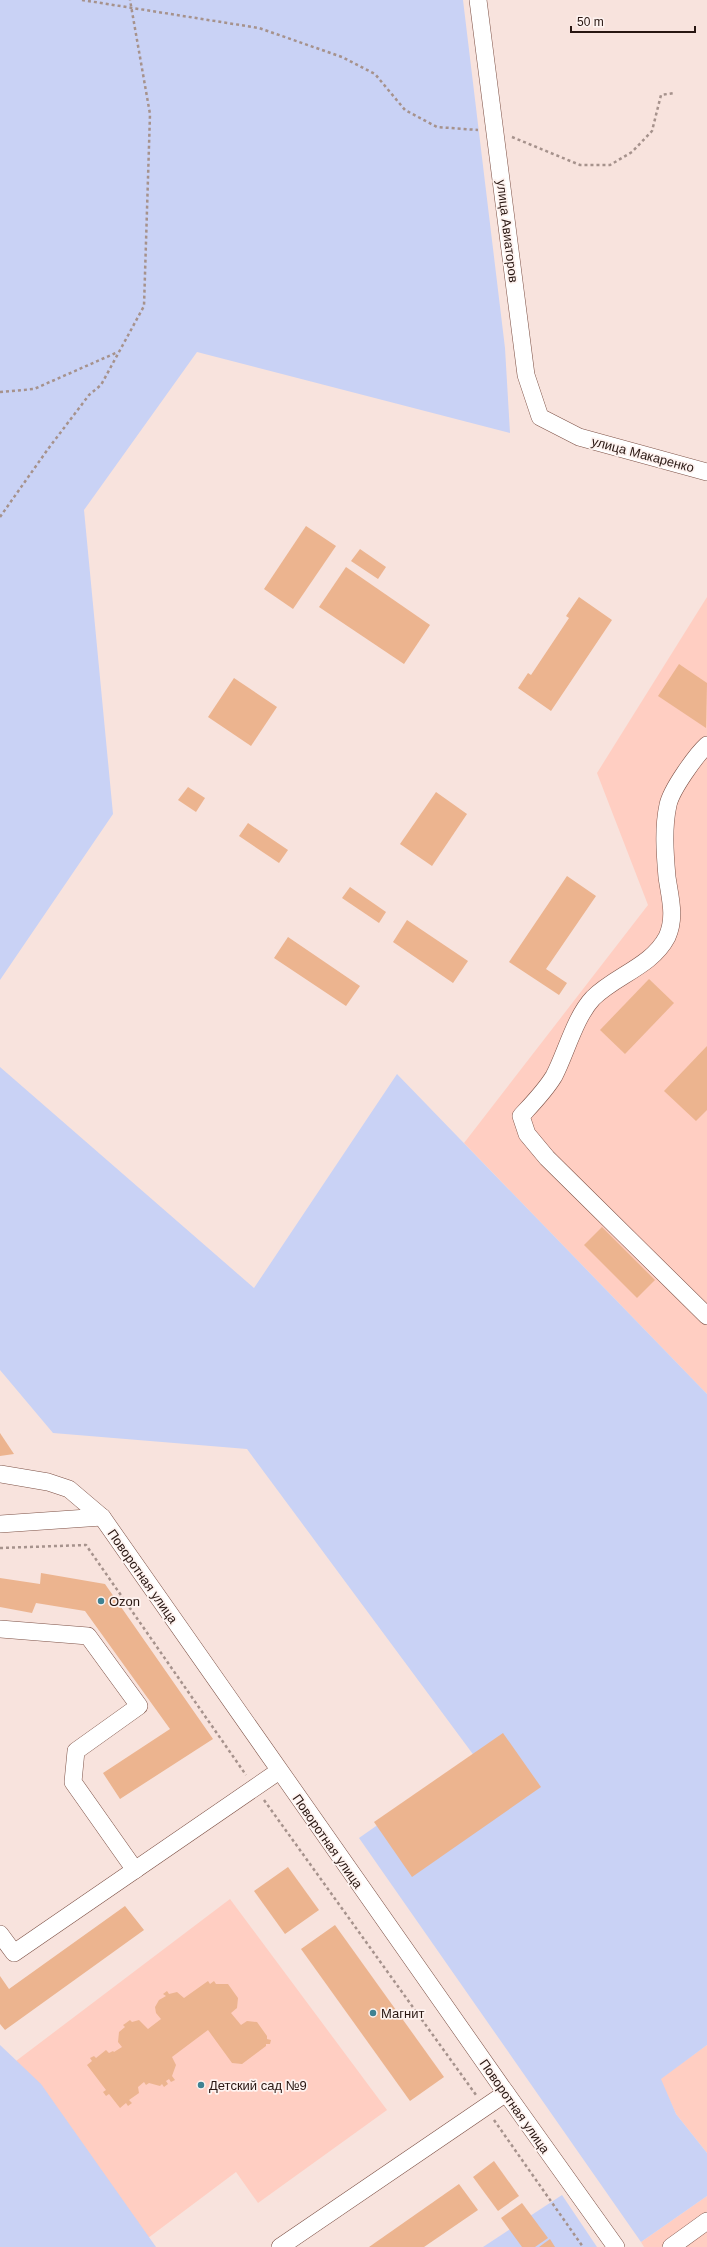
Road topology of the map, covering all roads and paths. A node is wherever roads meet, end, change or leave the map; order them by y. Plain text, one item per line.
1 (82, 0) edge
2 (130, 0) edge
3 (478, 0) edge
4 (130, 6) junction
5 (674, 93) dead end
6 (495, 131) junction
7 (119, 352) junction
8 (0, 392) edge
9 (579, 437) joint
10 (707, 472) edge
11 (0, 517) edge
12 (707, 745) edge
13 (707, 1316) edge
14 (0, 1474) edge
15 (102, 1517) junction
16 (0, 1524) edge
17 (0, 1548) edge
18 (0, 1629) edge
19 (279, 1771) junction
20 (255, 1788) junction
21 (135, 1870) junction
22 (0, 1934) edge
23 (506, 2093) junction
24 (485, 2107) junction
25 (707, 2221) edge
26 (280, 2247) edge
27 (583, 2247) edge
28 (616, 2247) edge
29 (671, 2247) edge

1 - 4 path
2 - 4 path
3 - 6 street, улица Авиаторов
4 - 6 path
4 - 7 path
5 - 6 path
6 - 9 street, улица Авиаторов
7 - 8 path
7 - 11 path
9 - 10 street, улица Макаренко
12 - 13 street
14 - 15 street
15 - 16 street, Поворотная улица
15 - 19 street, Поворотная улица
17 - 20 path
18 - 21 street
19 - 20 street
19 - 23 street, Поворотная улица
20 - 21 street
20 - 24 path
21 - 22 street
23 - 24 street
23 - 28 street, Поворотная улица
24 - 26 street
24 - 27 path
25 - 29 street

